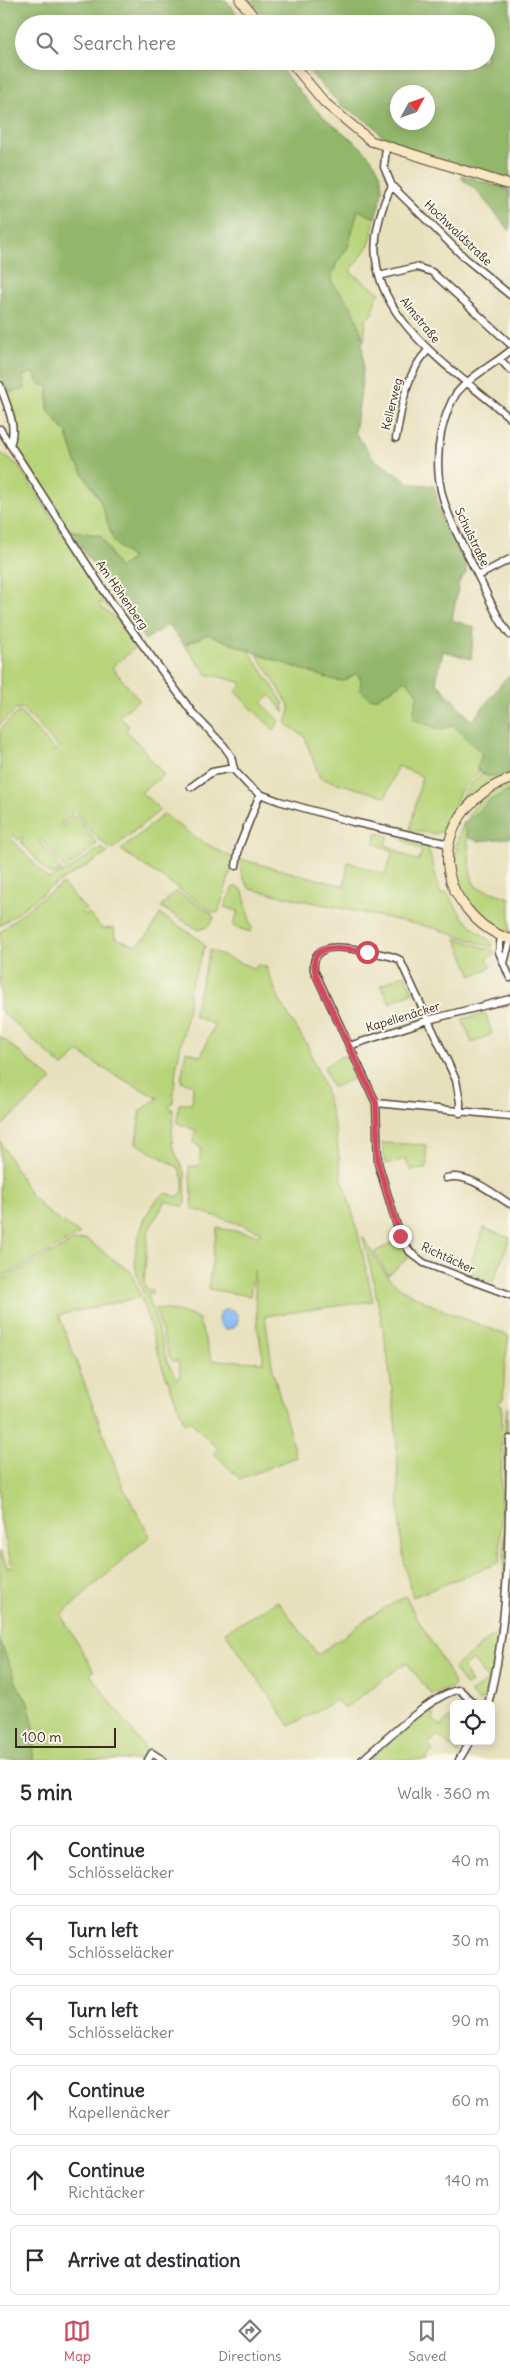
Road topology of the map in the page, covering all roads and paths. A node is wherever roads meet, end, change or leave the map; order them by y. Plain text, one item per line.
1 (240, 0) edge
2 (252, 15) edge
3 (298, 70) edge
4 (386, 147) junction
5 (510, 185) edge
6 (392, 186) junction
7 (379, 276) junction
8 (510, 295) edge
9 (510, 344) edge
10 (428, 350) junction
11 (510, 351) edge
12 (500, 360) junction
13 (510, 370) edge
14 (469, 382) junction
15 (0, 385) edge
16 (510, 418) edge
17 (0, 429) edge
18 (396, 438) dead end
19 (10, 445) junction
20 (510, 559) edge
21 (478, 576) junction
22 (510, 635) edge
23 (234, 768) junction
24 (510, 779) edge
25 (191, 787) dead end
26 (260, 794) junction
27 (449, 844) junction
28 (236, 866) dead end
29 (507, 938) edge
30 (510, 978) edge
31 (510, 999) edge
32 (428, 1020) junction
33 (349, 1046) junction
34 (376, 1103) junction
35 (460, 1113) junction
36 (510, 1116) edge
37 (446, 1178) dead end
38 (510, 1204) edge
39 (510, 1295) edge
40 (510, 1439) edge
41 (470, 1700) edge
42 (489, 1700) edge
43 (468, 1745) edge
44 (148, 1760) edge
45 (163, 1760) edge
46 (362, 1760) edge
47 (459, 1760) edge

1 - 2 main road
3 - 4 main road
4 - 5 main road
4 - 6 street
6 - 7 street, Almstraße
6 - 8 street, Hochwaldstraße
7 - 9 street
7 - 10 street, Almstraße
10 - 14 street, Almstraße
10 - 18 street, Kellerweg
11 - 12 street, Schulstraße
12 - 13 street
12 - 14 street, Schulstraße
14 - 16 street, Almstraße
14 - 21 street, Schulstraße
15 - 19 street
17 - 19 street, Am Höhenberg
19 - 23 street, Am Höhenberg
20 - 21 street
21 - 22 street, Schulstraße
23 - 25 street
23 - 26 street, Am Höhenberg
24 - 27 main road
26 - 27 street, Am Höhenberg
26 - 28 street
27 - 29 main road
29 - 30 street
31 - 32 street, Kapellenäcker
32 - 33 street, Kapellenäcker
32 - 33 street
32 - 35 street
33 - 34 street
34 - 35 street
34 - 39 street, Richtäcker
35 - 36 street
37 - 38 street
40 - 42 street
41 - 46 street
43 - 47 street
44 - 45 street

